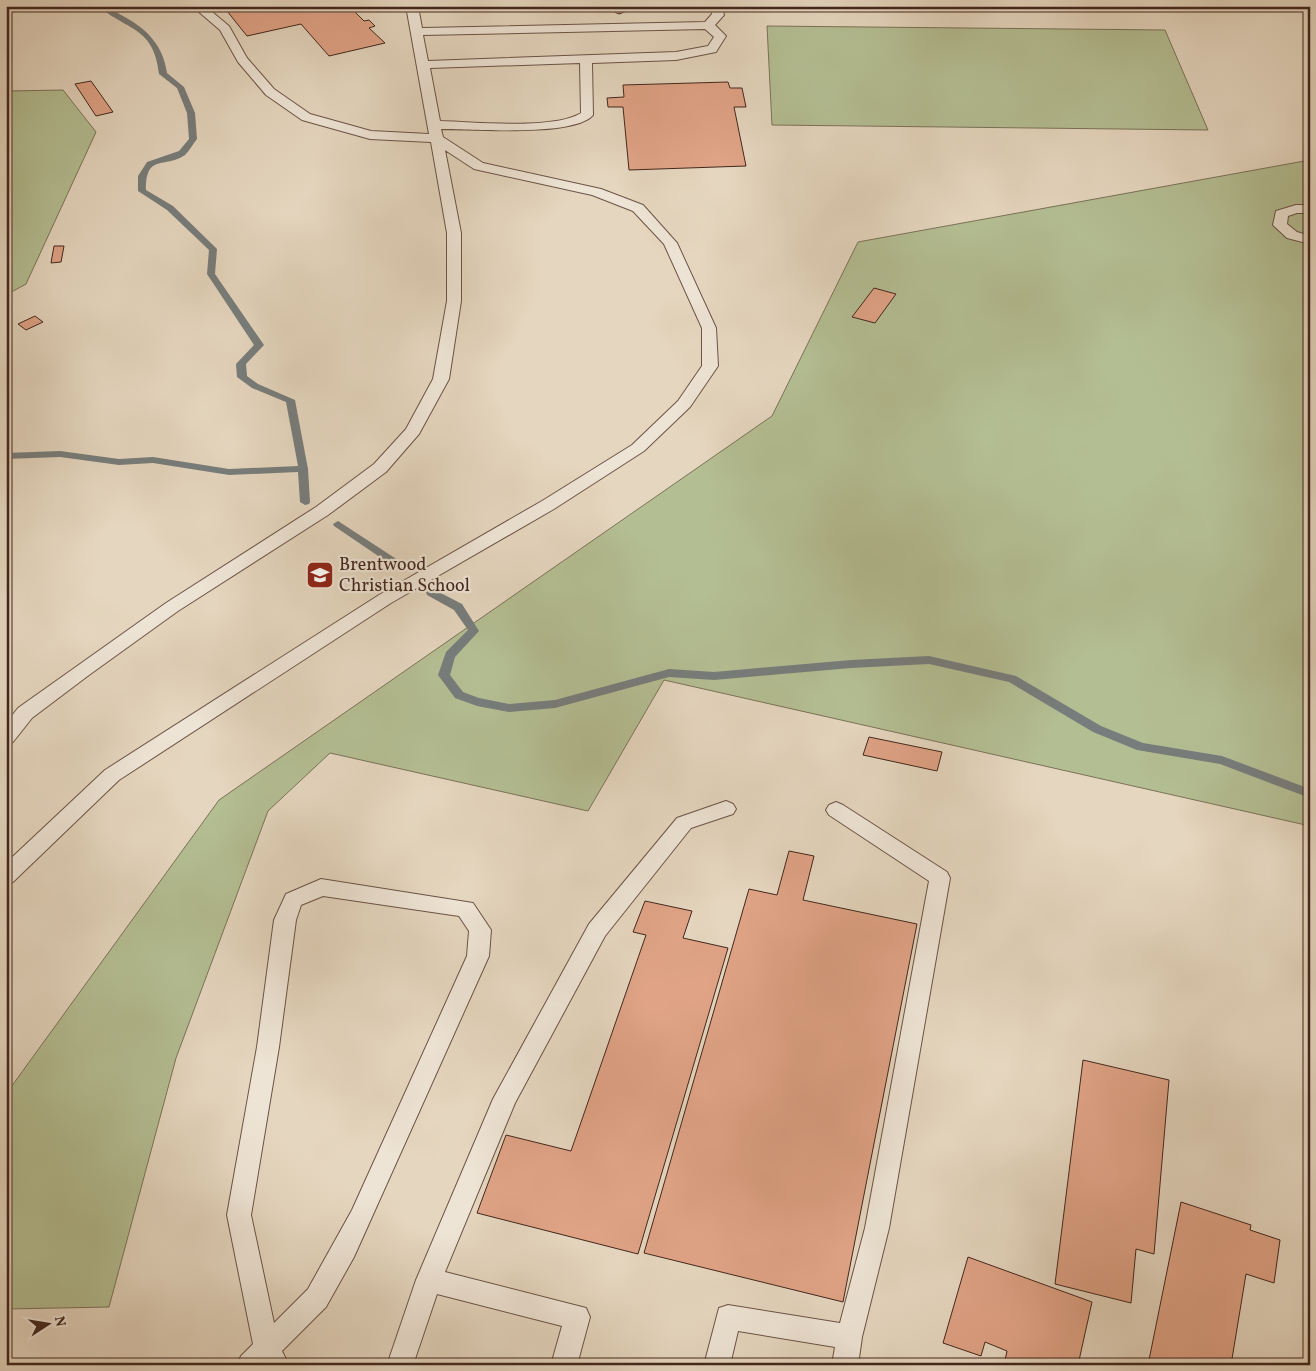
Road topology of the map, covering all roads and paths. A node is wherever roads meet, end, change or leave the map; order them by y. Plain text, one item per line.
1 (198, 6) edge
2 (412, 6) edge
3 (716, 6) edge
4 (708, 24) junction
5 (416, 32) junction
6 (586, 59) junction
7 (422, 65) junction
8 (435, 131) junction
9 (1310, 209) edge
10 (1310, 240) edge
11 (6, 737) edge
12 (726, 809) dead end
13 (836, 810) dead end
14 (6, 876) edge
15 (429, 1280) junction
16 (849, 1337) junction
17 (264, 1359) edge
18 (400, 1365) edge
19 (564, 1365) edge
20 (717, 1365) edge
21 (844, 1365) edge

1 - 8 lane
2 - 5 lane
3 - 4 lane
4 - 5 lane
4 - 6 lane
5 - 7 lane
6 - 7 lane
6 - 8 lane
7 - 8 lane
8 - 11 lane
8 - 14 lane
9 - 10 lane
12 - 15 lane
13 - 16 lane
15 - 18 lane
15 - 19 lane
16 - 20 lane
16 - 21 lane
17 - 17 lane

